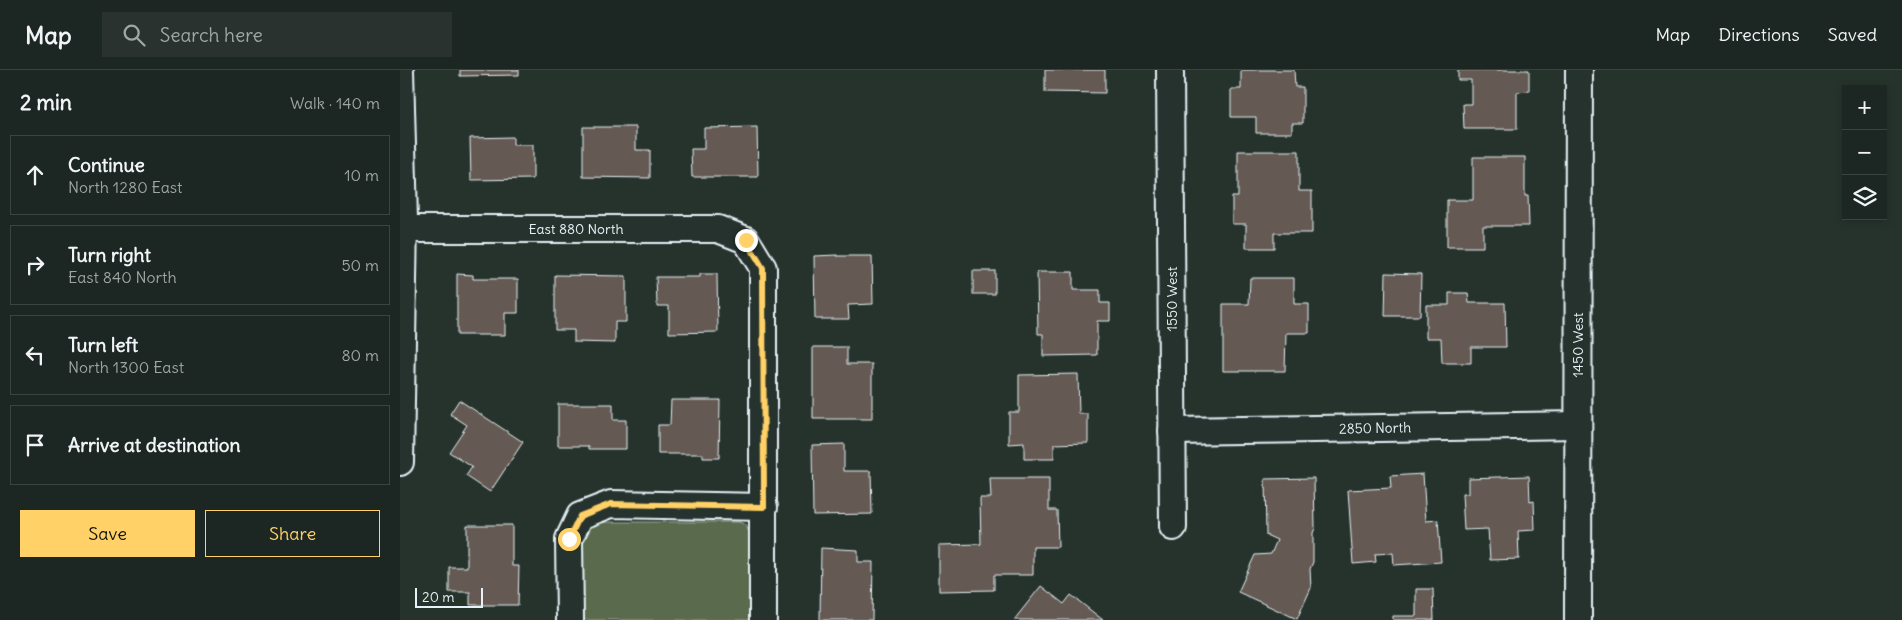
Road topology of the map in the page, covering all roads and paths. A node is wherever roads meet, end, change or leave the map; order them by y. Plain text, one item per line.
1 (400, 70) edge
2 (1170, 70) edge
3 (1579, 70) edge
4 (404, 229) junction
5 (1578, 424) junction
6 (1172, 431) junction
7 (400, 462) edge
8 (764, 507) junction
9 (1173, 527) dead end
10 (570, 620) edge
11 (763, 620) edge
12 (1578, 620) edge

1 - 4 street
2 - 6 street, 1550 West
3 - 5 street, 1450 West
4 - 7 street
4 - 8 street, East 880 North
5 - 6 street, 2850 North
5 - 12 street, 1450 West
6 - 9 street, 1550 West
8 - 10 street
8 - 11 street

